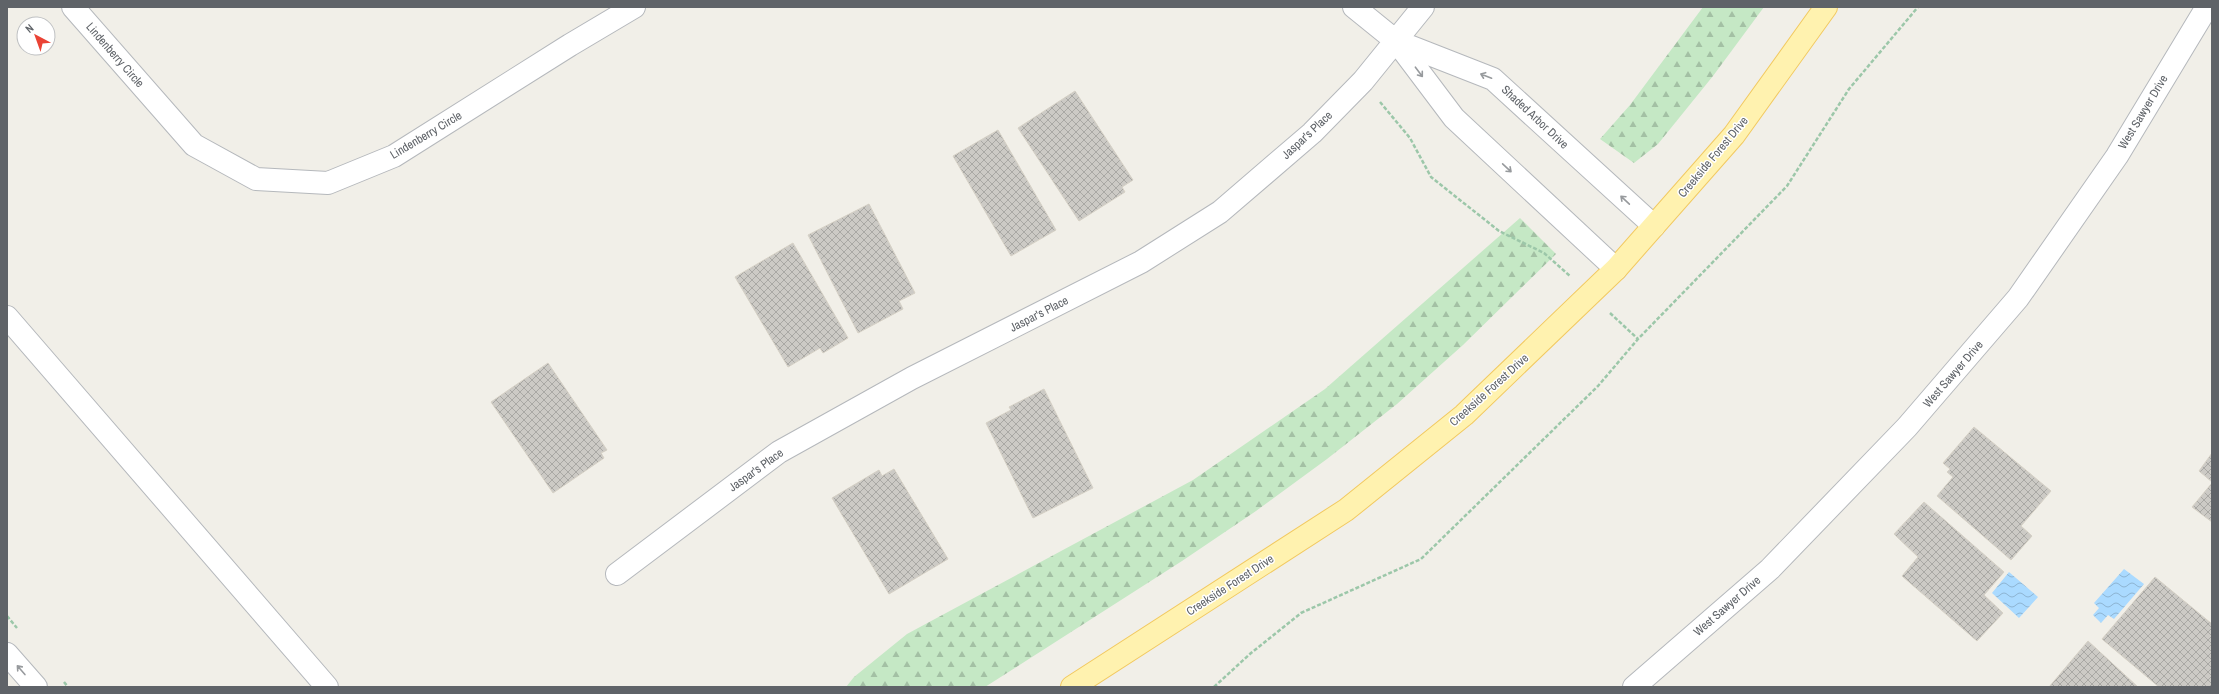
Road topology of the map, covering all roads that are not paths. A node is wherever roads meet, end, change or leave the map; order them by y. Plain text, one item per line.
1 (73, 7) edge
2 (634, 7) edge
3 (1354, 7) edge
4 (1423, 7) edge
5 (1826, 7) edge
6 (2207, 7) edge
7 (1396, 41) junction
8 (1654, 226) junction
9 (1616, 269) junction
10 (8, 319) edge
11 (617, 574) dead end
12 (7, 654) edge
13 (36, 687) edge
14 (327, 687) edge
15 (1072, 687) edge
16 (1634, 687) edge

1 - 2 street, Lindenberry Circle
3 - 7 street, Shaded Arbor Drive
4 - 7 street, Jaspar's Place
5 - 8 main road, Creekside Forest Drive
6 - 16 street, West Sawyer Drive
8 -> 7 street, Shaded Arbor Drive
7 -> 9 street, Shaded Arbor Drive
7 - 11 street, Jaspar's Place
8 - 9 main road, Creekside Forest Drive
9 - 15 main road, Creekside Forest Drive
10 - 14 street
13 -> 12 street

